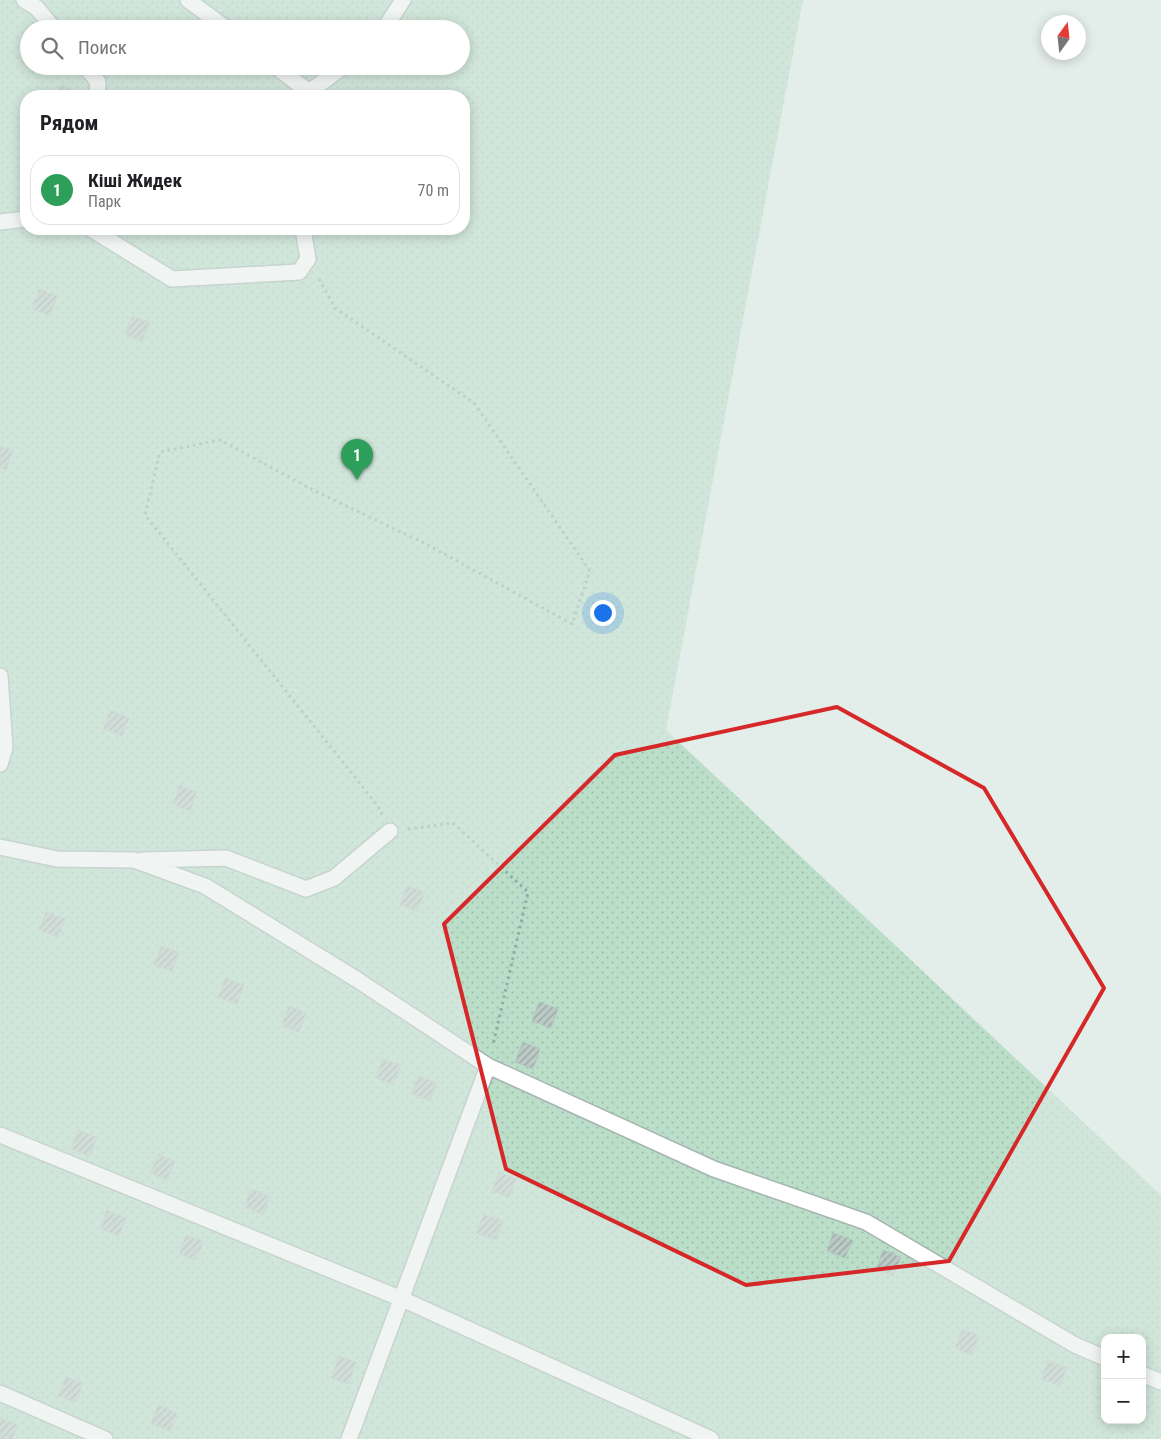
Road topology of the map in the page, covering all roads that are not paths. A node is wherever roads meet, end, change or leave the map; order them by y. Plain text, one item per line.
1 (24, 0) edge
2 (188, 0) edge
3 (403, 0) edge
4 (47, 20) edge
5 (215, 20) edge
6 (390, 20) edge
7 (92, 75) edge
8 (286, 75) edge
9 (332, 75) edge
10 (97, 90) edge
11 (303, 90) edge
12 (313, 90) edge
13 (20, 220) edge
14 (0, 222) edge
15 (101, 235) edge
16 (304, 235) edge
17 (0, 676) edge
18 (0, 764) edge
19 (390, 831) road end
20 (0, 847) edge
21 (134, 860) junction
22 (488, 1066) junction
23 (0, 1135) edge
24 (402, 1299) junction
25 (1101, 1356) edge
26 (1146, 1376) edge
27 (1161, 1382) edge
28 (0, 1393) edge
29 (105, 1439) edge
30 (349, 1439) edge
31 (712, 1439) edge

1 - 4 street
2 - 5 street
3 - 6 street
7 - 10 street
8 - 11 street
9 - 12 street
13 - 14 street
15 - 16 street
17 - 18 street
19 - 21 street
20 - 21 street
21 - 22 street
22 - 24 street
22 - 25 street
23 - 24 street
24 - 30 street
24 - 31 street
26 - 27 street
28 - 29 street

